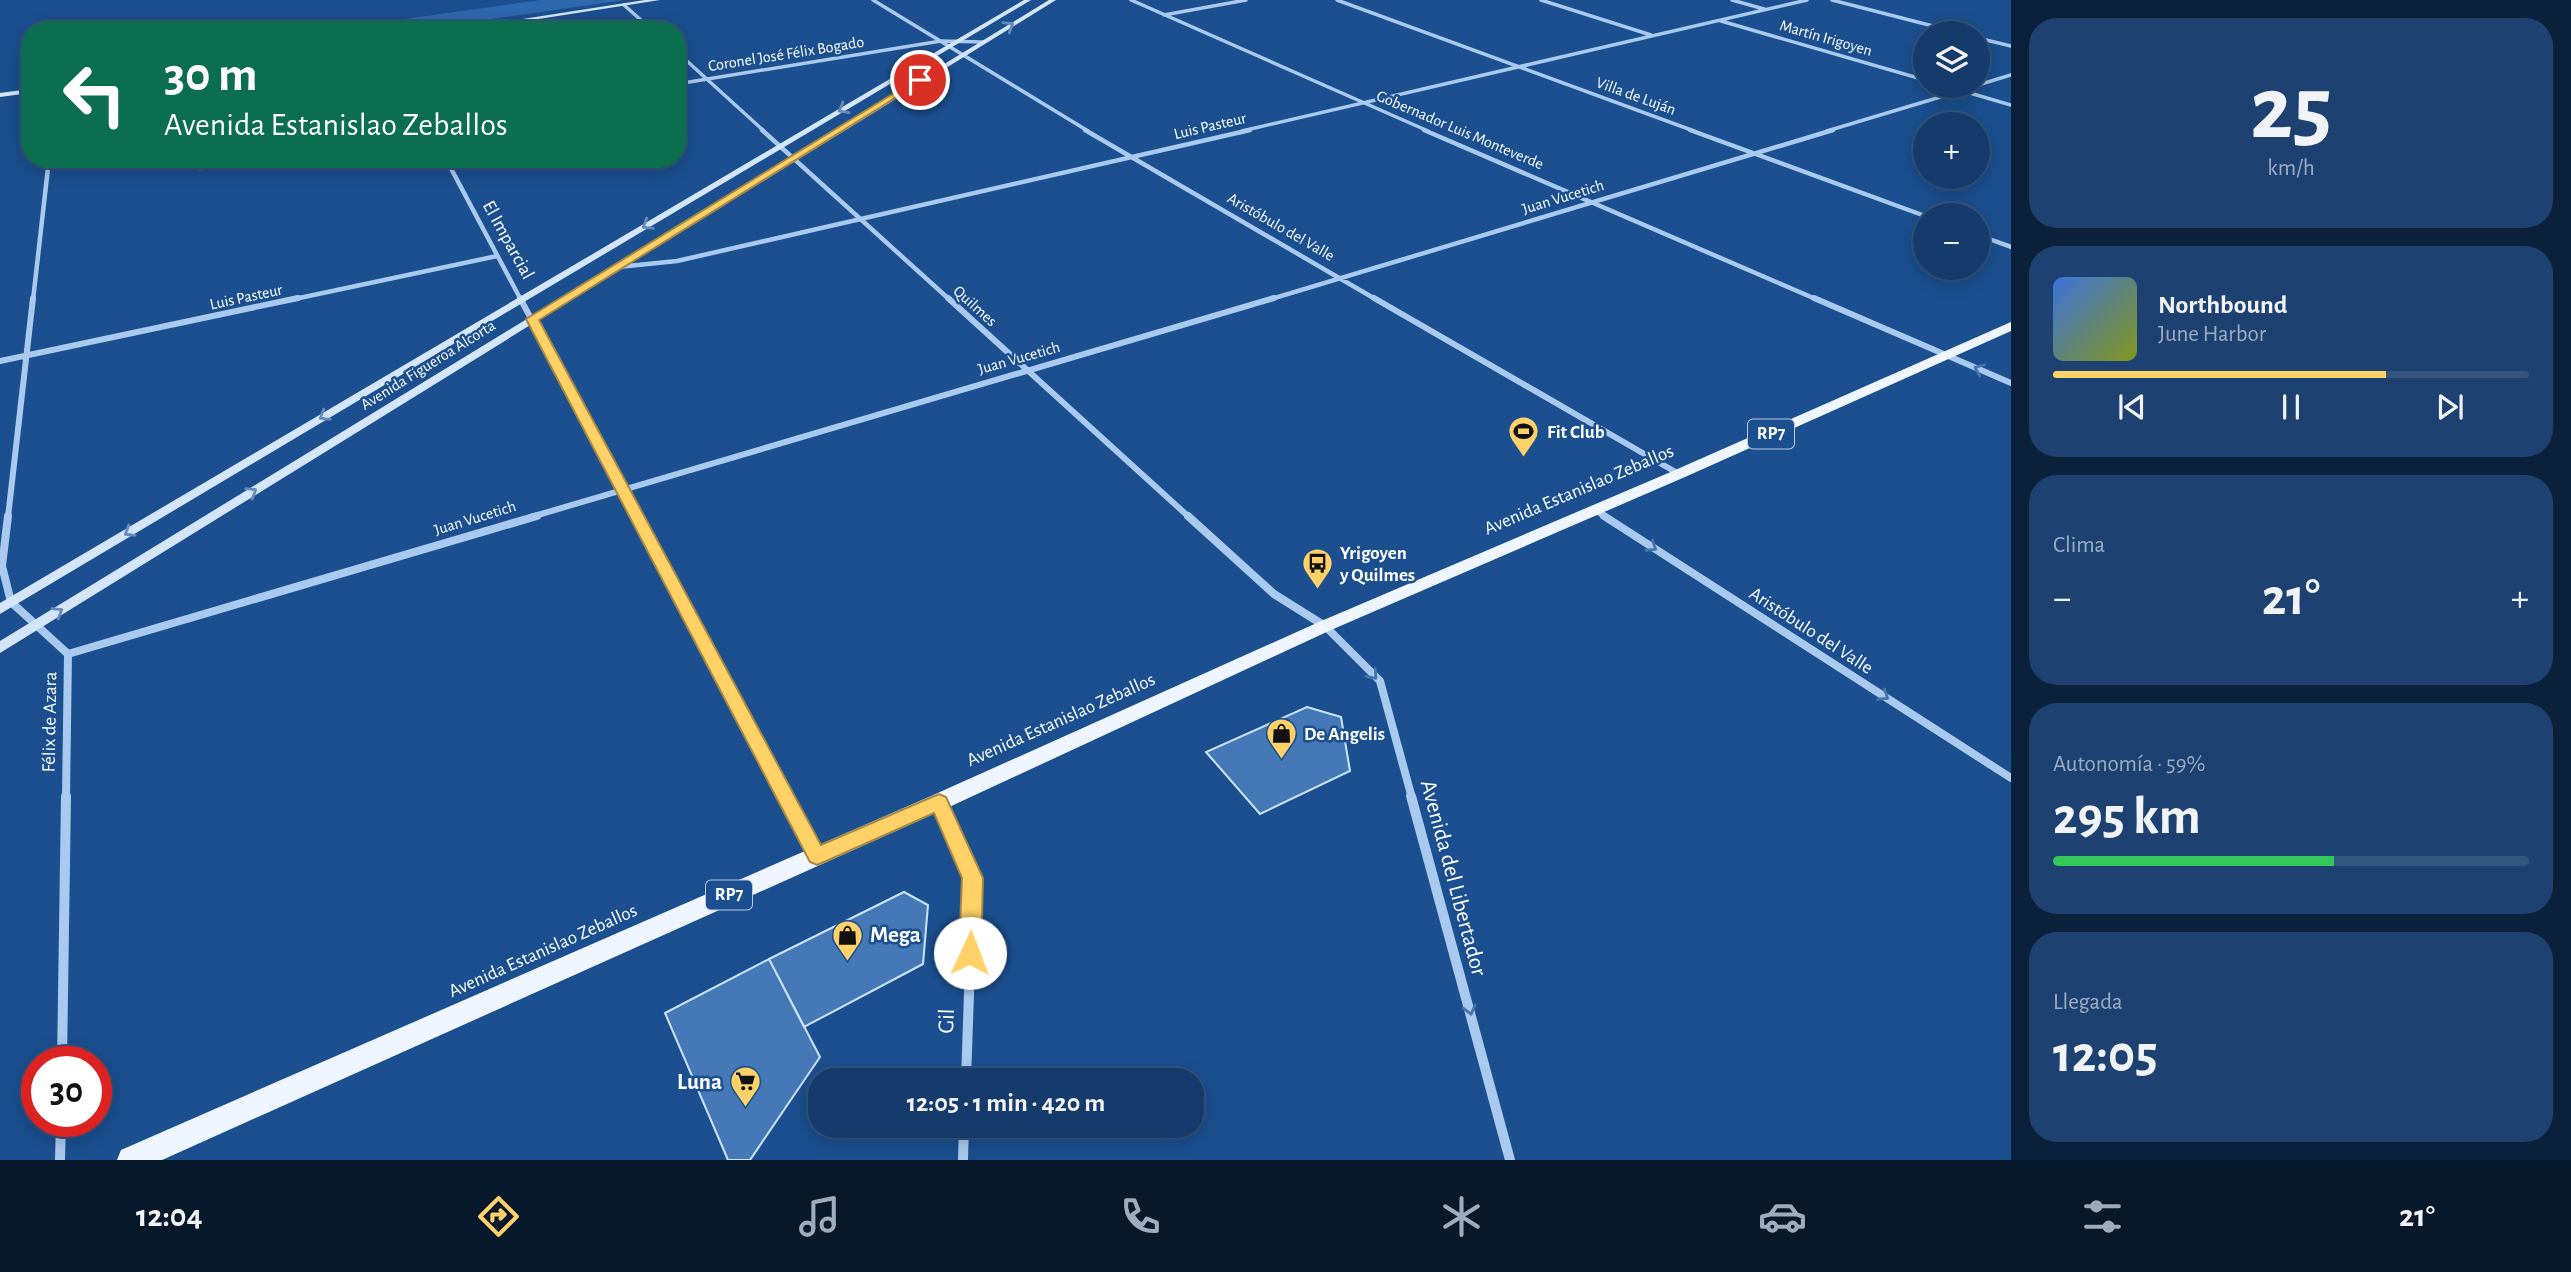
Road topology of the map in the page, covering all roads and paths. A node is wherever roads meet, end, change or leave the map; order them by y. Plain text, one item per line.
1 (657, 0) edge
2 (873, 0) edge
3 (1028, 0) edge
4 (1053, 0) edge
5 (1131, 0) edge
6 (1245, 0) edge
7 (1338, 0) edge
8 (1541, 0) edge
9 (1732, 0) edge
10 (1807, 0) edge
11 (1832, 0) edge
12 (624, 5) junction
13 (1765, 9) junction
14 (1164, 15) junction
15 (1720, 20) junction
16 (515, 21) edge
17 (642, 21) edge
18 (1914, 21) edge
19 (1653, 35) junction
20 (960, 39) junction
21 (1990, 41) edge
22 (983, 42) junction
23 (945, 44) junction
24 (2011, 46) edge
25 (962, 54) junction
26 (686, 60) edge
27 (1519, 67) junction
28 (2011, 75) edge
29 (1913, 76) edge
30 (707, 79) junction
31 (686, 82) edge
32 (1990, 82) edge
33 (21, 92) edge
34 (0, 95) edge
35 (1935, 98) edge
36 (1988, 98) edge
37 (1362, 103) junction
38 (2011, 105) edge
39 (780, 146) junction
40 (1754, 153) junction
41 (1130, 157) junction
42 (793, 160) junction
43 (48, 168) edge
44 (205, 168) edge
45 (451, 168) edge
46 (200, 169) dead end
47 (1593, 203) junction
48 (1913, 212) edge
49 (861, 220) junction
50 (1990, 239) edge
51 (2011, 247) edge
52 (498, 256) junction
53 (617, 267) junction
54 (1342, 278) junction
55 (522, 299) junction
56 (532, 319) junction
57 (2011, 326) edge
58 (27, 355) junction
59 (1948, 356) junction
60 (0, 361) edge
61 (1028, 370) junction
62 (2011, 383) edge
63 (1679, 474) junction
64 (621, 489) junction
65 (1594, 510) junction
66 (11, 602) junction
67 (0, 608) edge
68 (37, 625) junction
69 (1325, 626) junction
70 (0, 648) edge
71 (68, 654) junction
72 (2011, 778) edge
73 (939, 802) junction
74 (817, 856) junction
75 (62, 1046) edge
76 (966, 1068) edge
77 (61, 1137) edge
78 (964, 1138) edge
79 (60, 1160) edge
80 (131, 1160) edge
81 (963, 1160) edge
82 (1510, 1160) edge

1 - 12 main road
2 - 23 street, Aristóbulo del Valle
3 - 20 main road, Avenida Figueroa Alcorta
22 -> 4 main road, Avenida Figueroa Alcorta
5 - 14 street, Gobernador Luis Monteverde
6 - 14 street
7 - 27 street, Villa de Luján
8 - 19 street
9 - 13 street
10 - 13 street, Luis Pasteur
11 - 18 street
12 - 16 main road
12 - 17 street
13 - 15 street, Luis Pasteur
14 - 37 street, Gobernador Luis Monteverde
15 - 19 street, Luis Pasteur
15 - 29 street, Martín Irigoyen
19 - 27 street, Luis Pasteur
20 - 22 street
20 - 23 main road, Avenida Figueroa Alcorta
21 - 24 street
22 - 25 main road, Avenida Figueroa Alcorta
23 - 25 street, Aristóbulo del Valle
23 - 30 street, Coronel José Félix Bogado
23 -> 39 main road, Avenida Figueroa Alcorta
25 - 41 street, Aristóbulo del Valle
25 - 42 main road, Avenida Figueroa Alcorta
26 - 30 street, Quilmes
27 - 37 street, Luis Pasteur
27 - 40 street, Villa de Luján
28 - 32 street, Juan Vucetich
30 - 31 street, Coronel José Félix Bogado
30 - 39 street, Quilmes
33 - 34 main road
35 - 40 street, Juan Vucetich
36 - 38 street
37 - 41 street, Luis Pasteur
37 - 47 street, Gobernador Luis Monteverde
39 - 42 street, Quilmes
39 -> 55 main road, Avenida Figueroa Alcorta
40 - 47 street, Juan Vucetich
40 - 48 street, Villa de Luján
41 - 49 street, Luis Pasteur
41 - 54 street, Aristóbulo del Valle
42 - 49 street, Quilmes
42 - 53 main road, Avenida Figueroa Alcorta
43 - 58 street
44 - 46 street
45 - 52 street, El Imparcial
47 - 54 street, Juan Vucetich
47 - 59 street, Gobernador Luis Monteverde
49 - 53 street, Luis Pasteur
49 - 61 street, Quilmes
50 - 51 street
52 - 55 street, El Imparcial
52 - 58 street, Luis Pasteur
53 - 56 main road, Avenida Figueroa Alcorta
54 - 61 street, Juan Vucetich
54 - 63 street, Aristóbulo del Valle
55 - 56 street, El Imparcial
55 -> 66 main road, Avenida Figueroa Alcorta
56 - 64 street, El Imparcial
68 -> 56 main road, Avenida Figueroa Alcorta
57 - 59 main road, Avenida Estanislao Zeballos / RP7
58 - 60 street, Luis Pasteur
58 - 66 street
62 -> 59 street, Gobernador Luis Monteverde
59 - 63 main road, Avenida Estanislao Zeballos / RP7
61 - 64 street, Juan Vucetich
61 - 69 street, Quilmes
63 - 65 main road, Avenida Estanislao Zeballos / RP7
64 - 71 street, Juan Vucetich
64 - 74 street, El Imparcial
65 - 69 main road, Avenida Estanislao Zeballos / RP7
65 -> 72 street, Aristóbulo del Valle
66 - 67 main road, Avenida Figueroa Alcorta
66 - 68 street, Félix de Azara
68 - 70 main road, Avenida Figueroa Alcorta
68 - 71 street, Félix de Azara
69 - 73 main road, Avenida Estanislao Zeballos / RP7
69 -> 82 street, Avenida del Libertador
71 - 75 street, Félix de Azara
73 - 74 main road, Avenida Estanislao Zeballos / RP7
73 - 76 street, Gil
74 - 80 main road, Avenida Estanislao Zeballos / RP7
77 - 79 street
78 - 81 street

